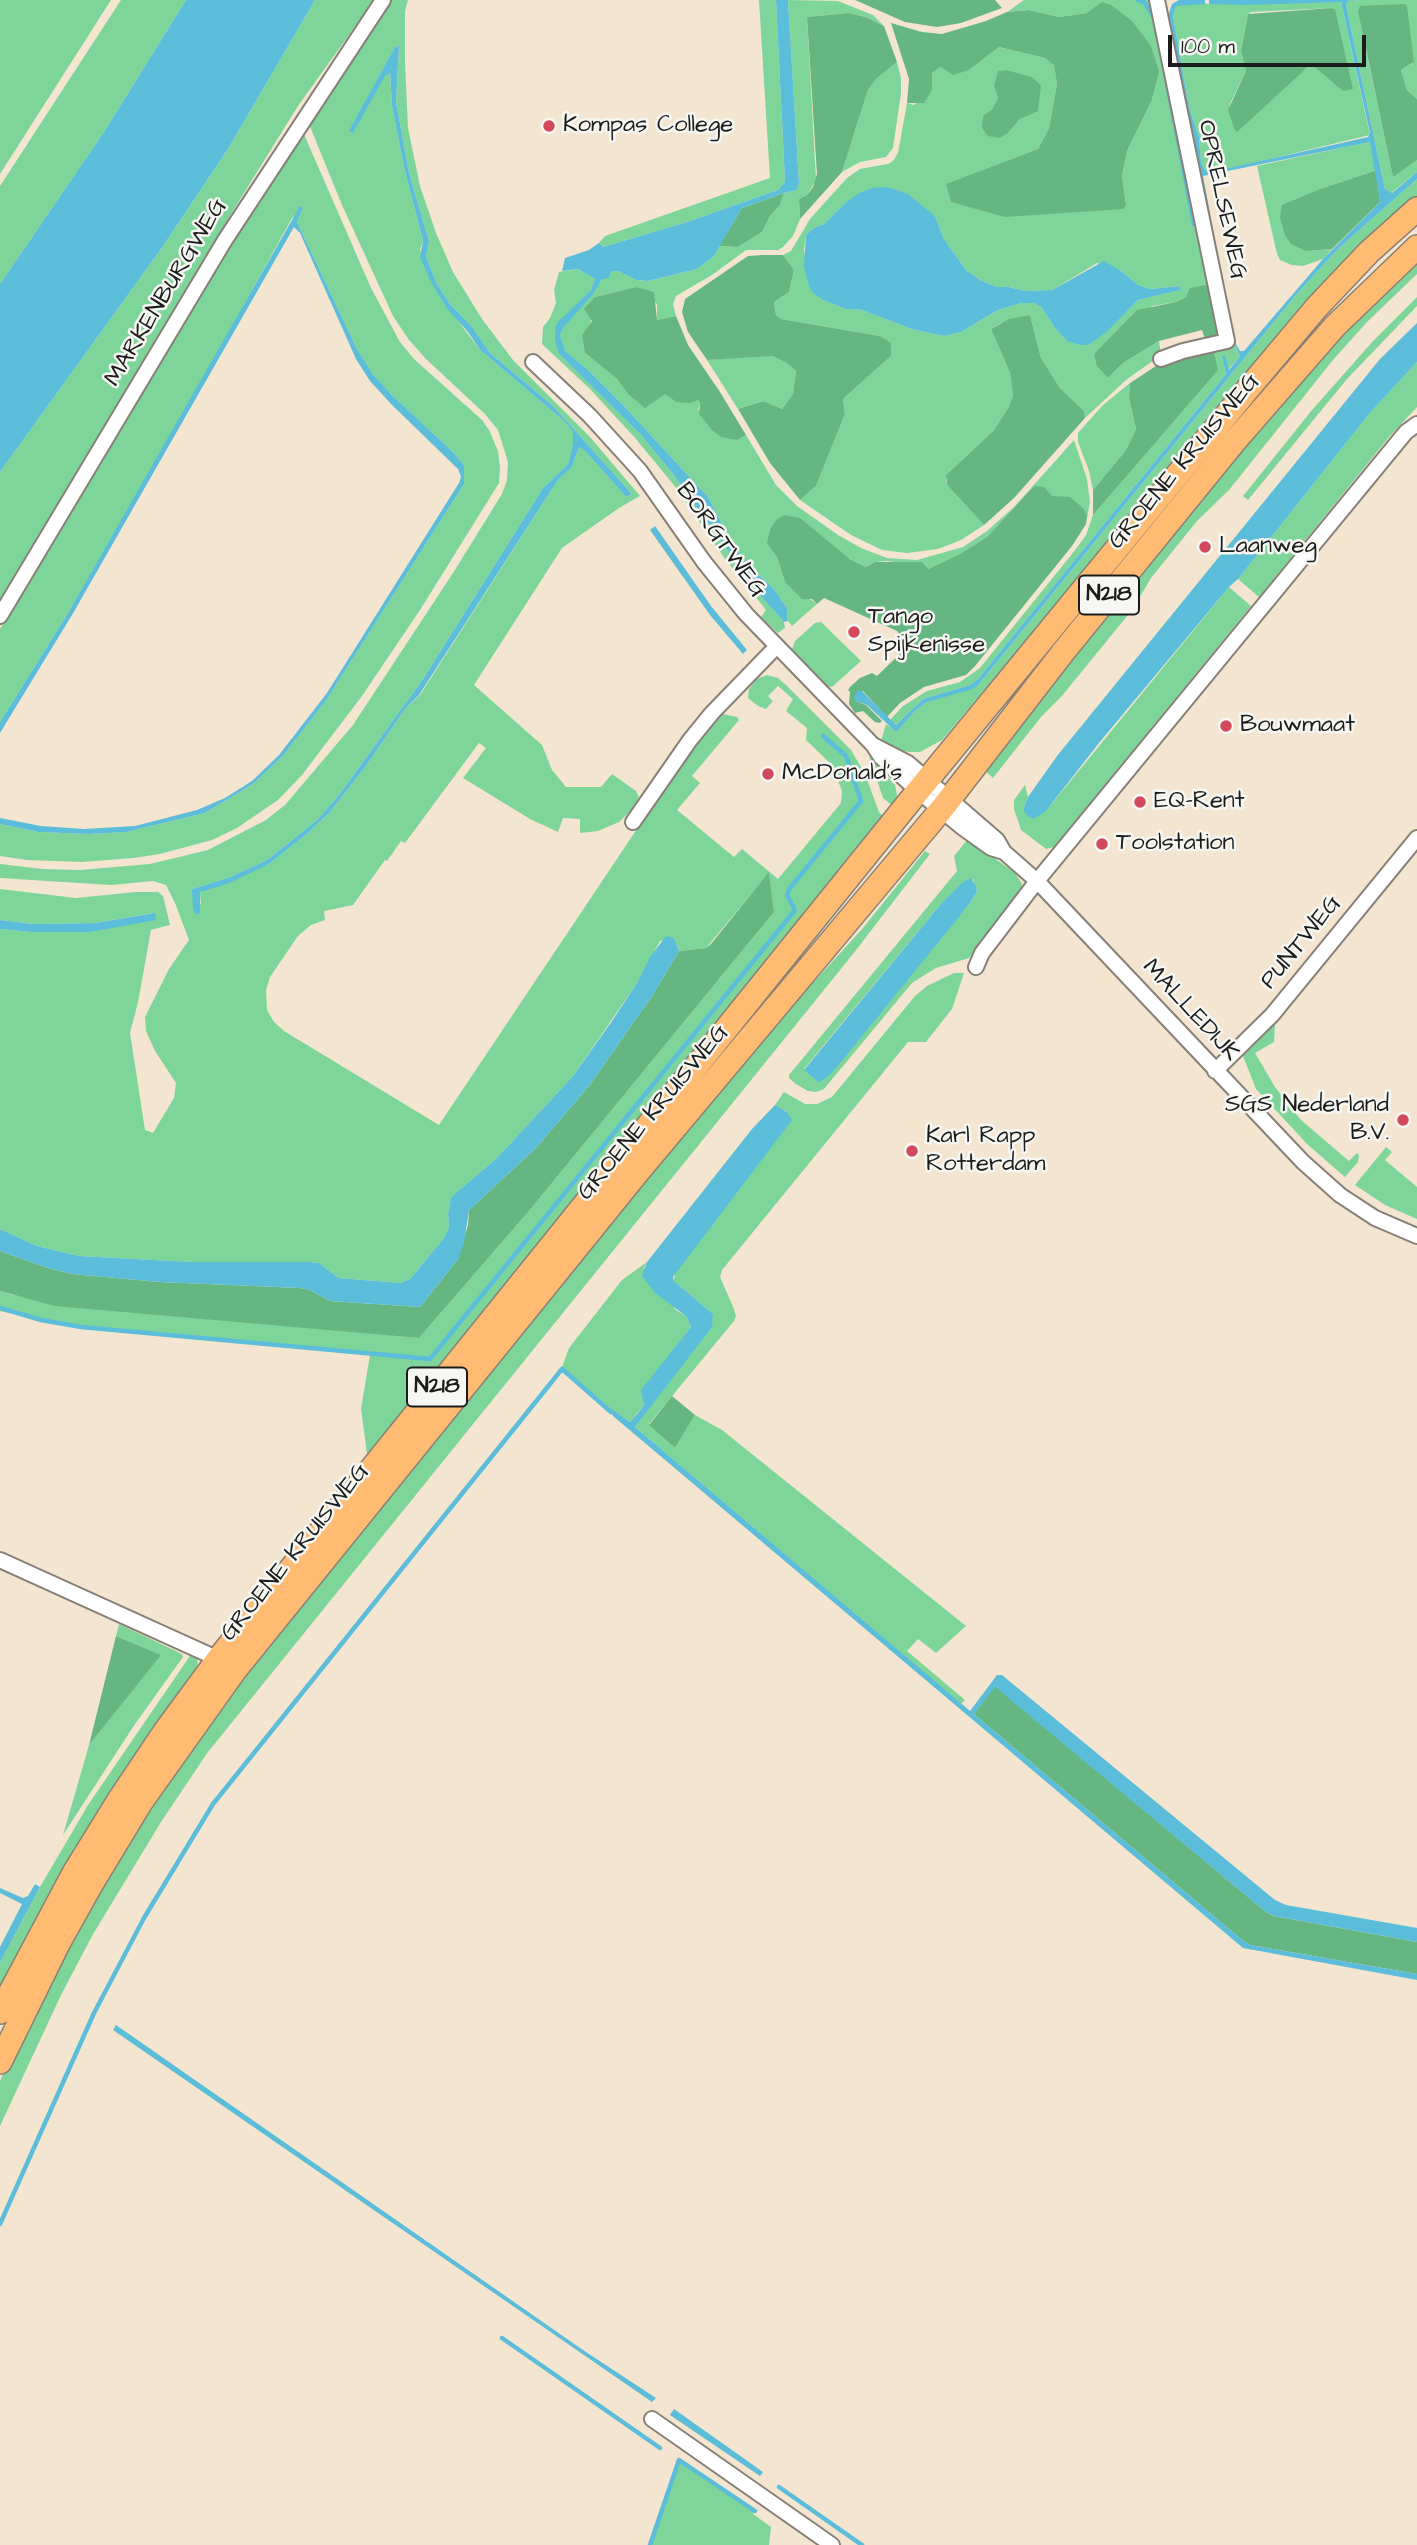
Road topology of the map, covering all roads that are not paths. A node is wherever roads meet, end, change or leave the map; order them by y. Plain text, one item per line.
1 (383, 0) edge
2 (1157, 0) edge
3 (1417, 209) edge
4 (1417, 247) edge
5 (1161, 359) dead end
6 (533, 362) dead end
7 (1417, 424) edge
8 (0, 616) edge
9 (776, 647) junction
10 (923, 785) junction
11 (946, 804) junction
12 (633, 822) dead end
13 (1417, 838) edge
14 (1037, 881) junction
15 (976, 967) dead end
16 (1215, 1071) junction
17 (1417, 1236) edge
18 (0, 1560) edge
19 (227, 1664) junction
20 (0, 2012) edge
21 (0, 2062) edge
22 (652, 2419) dead end
23 (832, 2545) edge

1 - 8 street, MARKENBURGWEG
2 - 5 street, OPRELSEWEG
3 - 10 main road, GROENE KRUISWEG / N218
4 - 11 main road, GROENE KRUISWEG / N218
6 - 9 street, BORGTWEG
7 - 14 street
9 - 10 street, BORGTWEG
9 - 12 street
10 - 11 street, BORGTWEG
10 - 19 main road, GROENE KRUISWEG / N218
11 - 14 street, MALLEDIJK
11 - 19 main road, GROENE KRUISWEG / N218
13 - 16 street, PUNTWEG
14 - 15 street
14 - 16 street, MALLEDIJK
16 - 17 street, MALLEDIJK
18 - 19 street
19 - 20 main road, GROENE KRUISWEG / N218
19 - 21 main road, GROENE KRUISWEG / N218
22 - 23 street

